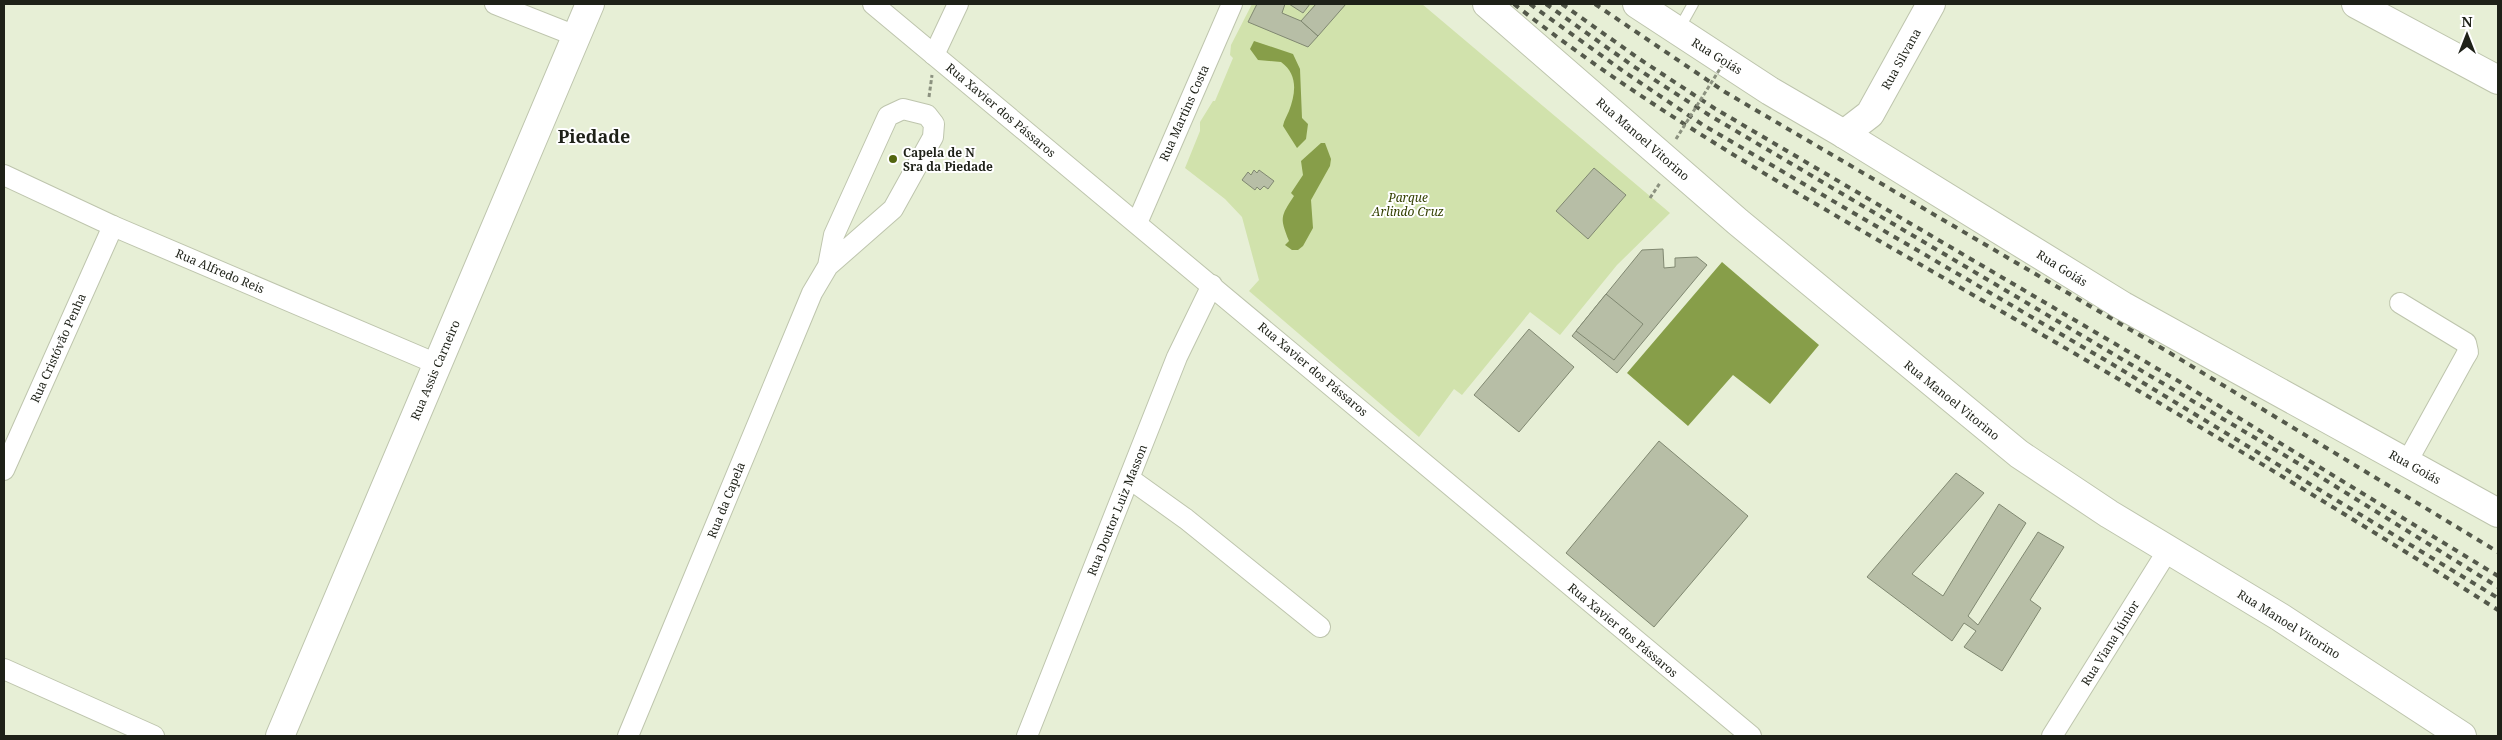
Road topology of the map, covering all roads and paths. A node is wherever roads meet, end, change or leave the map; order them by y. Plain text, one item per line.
1 (495, 4) edge
2 (590, 4) edge
3 (873, 4) edge
4 (958, 4) edge
5 (1232, 4) edge
6 (1487, 4) edge
7 (1693, 4) edge
8 (1932, 4) edge
9 (2356, 4) edge
10 (1643, 5) edge
11 (1678, 31) junction
12 (576, 36) junction
13 (934, 55) junction
14 (1723, 64) dead end
15 (2498, 80) edge
16 (1870, 114) junction
17 (927, 115) junction
18 (1844, 134) junction
19 (1676, 139) dead end
20 (1872, 150) junction
21 (4, 175) edge
22 (1137, 223) junction
23 (113, 226) junction
24 (828, 266) junction
25 (1212, 285) junction
26 (2400, 303) dead end
27 (437, 364) junction
28 (2407, 462) junction
29 (4, 470) edge
30 (1130, 479) junction
31 (2498, 513) edge
32 (2168, 550) junction
33 (1320, 627) dead end
34 (4, 669) edge
35 (154, 736) edge
36 (280, 736) edge
37 (628, 736) edge
38 (1027, 736) edge
39 (1751, 736) edge
40 (2052, 736) edge
41 (2462, 736) edge

1 - 12 street
2 - 12 main road, Rua Assis Carneiro
3 - 13 street, Rua Xavier dos Pássaros
4 - 13 street
5 - 22 street, Rua Martins Costa
6 - 32 main road, Rua Manoel Vitorino
7 - 11 lane
8 - 16 main road, Rua Silvana
9 - 15 main road
10 - 11 main road, Rua Goiás
11 - 18 main road, Rua Goiás
12 - 27 main road, Rua Assis Carneiro
13 - 17 path
13 - 22 street, Rua Xavier dos Pássaros
14 - 19 path, bridge
16 - 18 main road, Rua Silvana
16 - 20 main road
17 - 24 street, Rua da Capela
17 - 24 street, Rua da Capela
18 - 20 main road, Rua Goiás
20 - 28 main road, Rua Goiás
21 - 23 street, Rua Alfredo Reis
22 - 25 street, Rua Xavier dos Pássaros
23 - 27 street, Rua Alfredo Reis
23 - 29 street, Rua Cristóvão Penha
24 - 37 street, Rua da Capela
25 - 30 street, Rua Doutor Luiz Masson
25 - 39 street, Rua Xavier dos Pássaros
26 - 28 street
27 - 36 main road, Rua Assis Carneiro
28 - 31 main road, Rua Goiás
30 - 33 street
30 - 38 street, Rua Doutor Luiz Masson
32 - 40 street, Rua Viana Júnior
32 - 41 main road, Rua Manoel Vitorino
34 - 35 street

